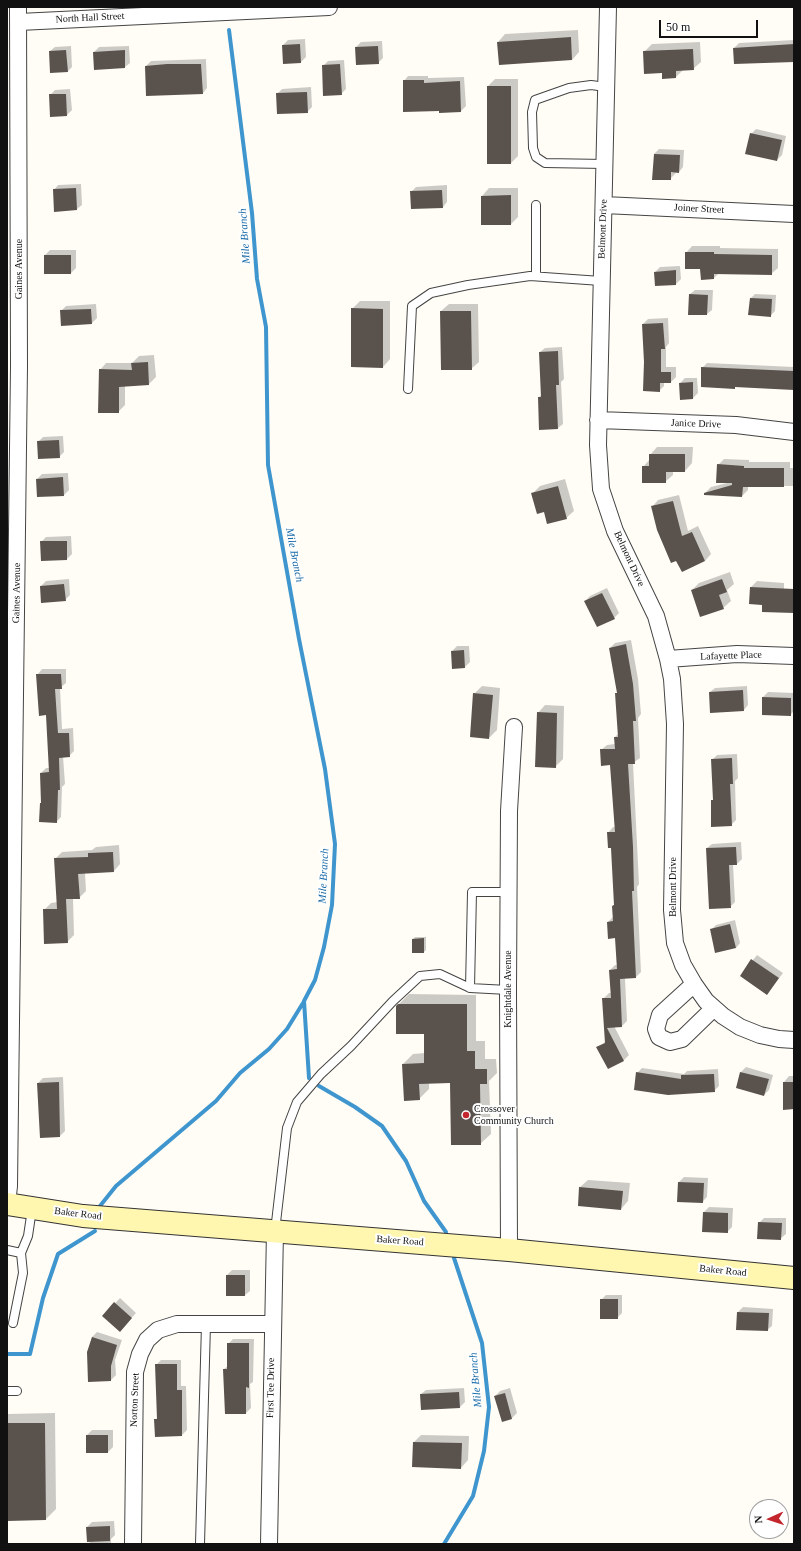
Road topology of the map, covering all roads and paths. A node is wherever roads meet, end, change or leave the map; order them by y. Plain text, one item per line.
1 (329, 7) edge
2 (608, 7) edge
3 (19, 14) edge
4 (606, 87) junction
5 (604, 164) junction
6 (536, 205) dead end
7 (604, 205) junction
8 (794, 214) edge
9 (536, 276) junction
10 (601, 281) junction
11 (13, 366) edge
12 (408, 389) dead end
13 (598, 420) junction
14 (794, 432) edge
15 (794, 656) edge
16 (668, 659) junction
17 (514, 727) dead end
18 (11, 802) edge
19 (509, 892) junction
20 (694, 984) junction
21 (470, 988) junction
22 (508, 990) junction
23 (714, 1008) junction
24 (794, 1040) edge
25 (7, 1204) edge
26 (32, 1208) junction
27 (275, 1232) junction
28 (7, 1250) edge
29 (509, 1250) junction
30 (21, 1253) junction
31 (794, 1278) edge
32 (13, 1323) dead end
33 (206, 1324) junction
34 (273, 1324) junction
35 (7, 1391) edge
36 (17, 1391) dead end
37 (133, 1544) edge
38 (200, 1544) edge
39 (268, 1544) edge

1 - 3 street, North Hall Street
2 - 4 street, Belmont Drive
3 - 11 street, Gaines Avenue
4 - 5 street, Belmont Drive
4 - 5 lane
5 - 7 street, Belmont Drive
6 - 9 lane
7 - 8 street, Joiner Street
7 - 10 street, Belmont Drive
9 - 10 lane
9 - 12 lane
10 - 13 street, Belmont Drive
11 - 18 street, Gaines Avenue
13 - 14 street, Janice Drive
13 - 16 street, Belmont Drive
15 - 16 street, Lafayette Place
16 - 20 street, Belmont Drive
17 - 19 street, Knightdale Avenue
18 - 25 street, Gaines Avenue
19 - 21 lane
19 - 22 street, Knightdale Avenue
20 - 23 street, Belmont Drive
20 - 23 street
21 - 22 lane
21 - 27 lane
22 - 29 street, Knightdale Avenue
23 - 24 street, Belmont Drive
25 - 26 street, Baker Road
26 - 27 street, Baker Road
26 - 30 lane
27 - 29 street, Baker Road
27 - 34 street, First Tee Drive
28 - 30 lane
29 - 31 street, Baker Road
30 - 32 lane
33 - 34 street, Norton Street
33 - 37 street, Norton Street
33 - 38 lane
34 - 39 street, First Tee Drive
35 - 36 lane

